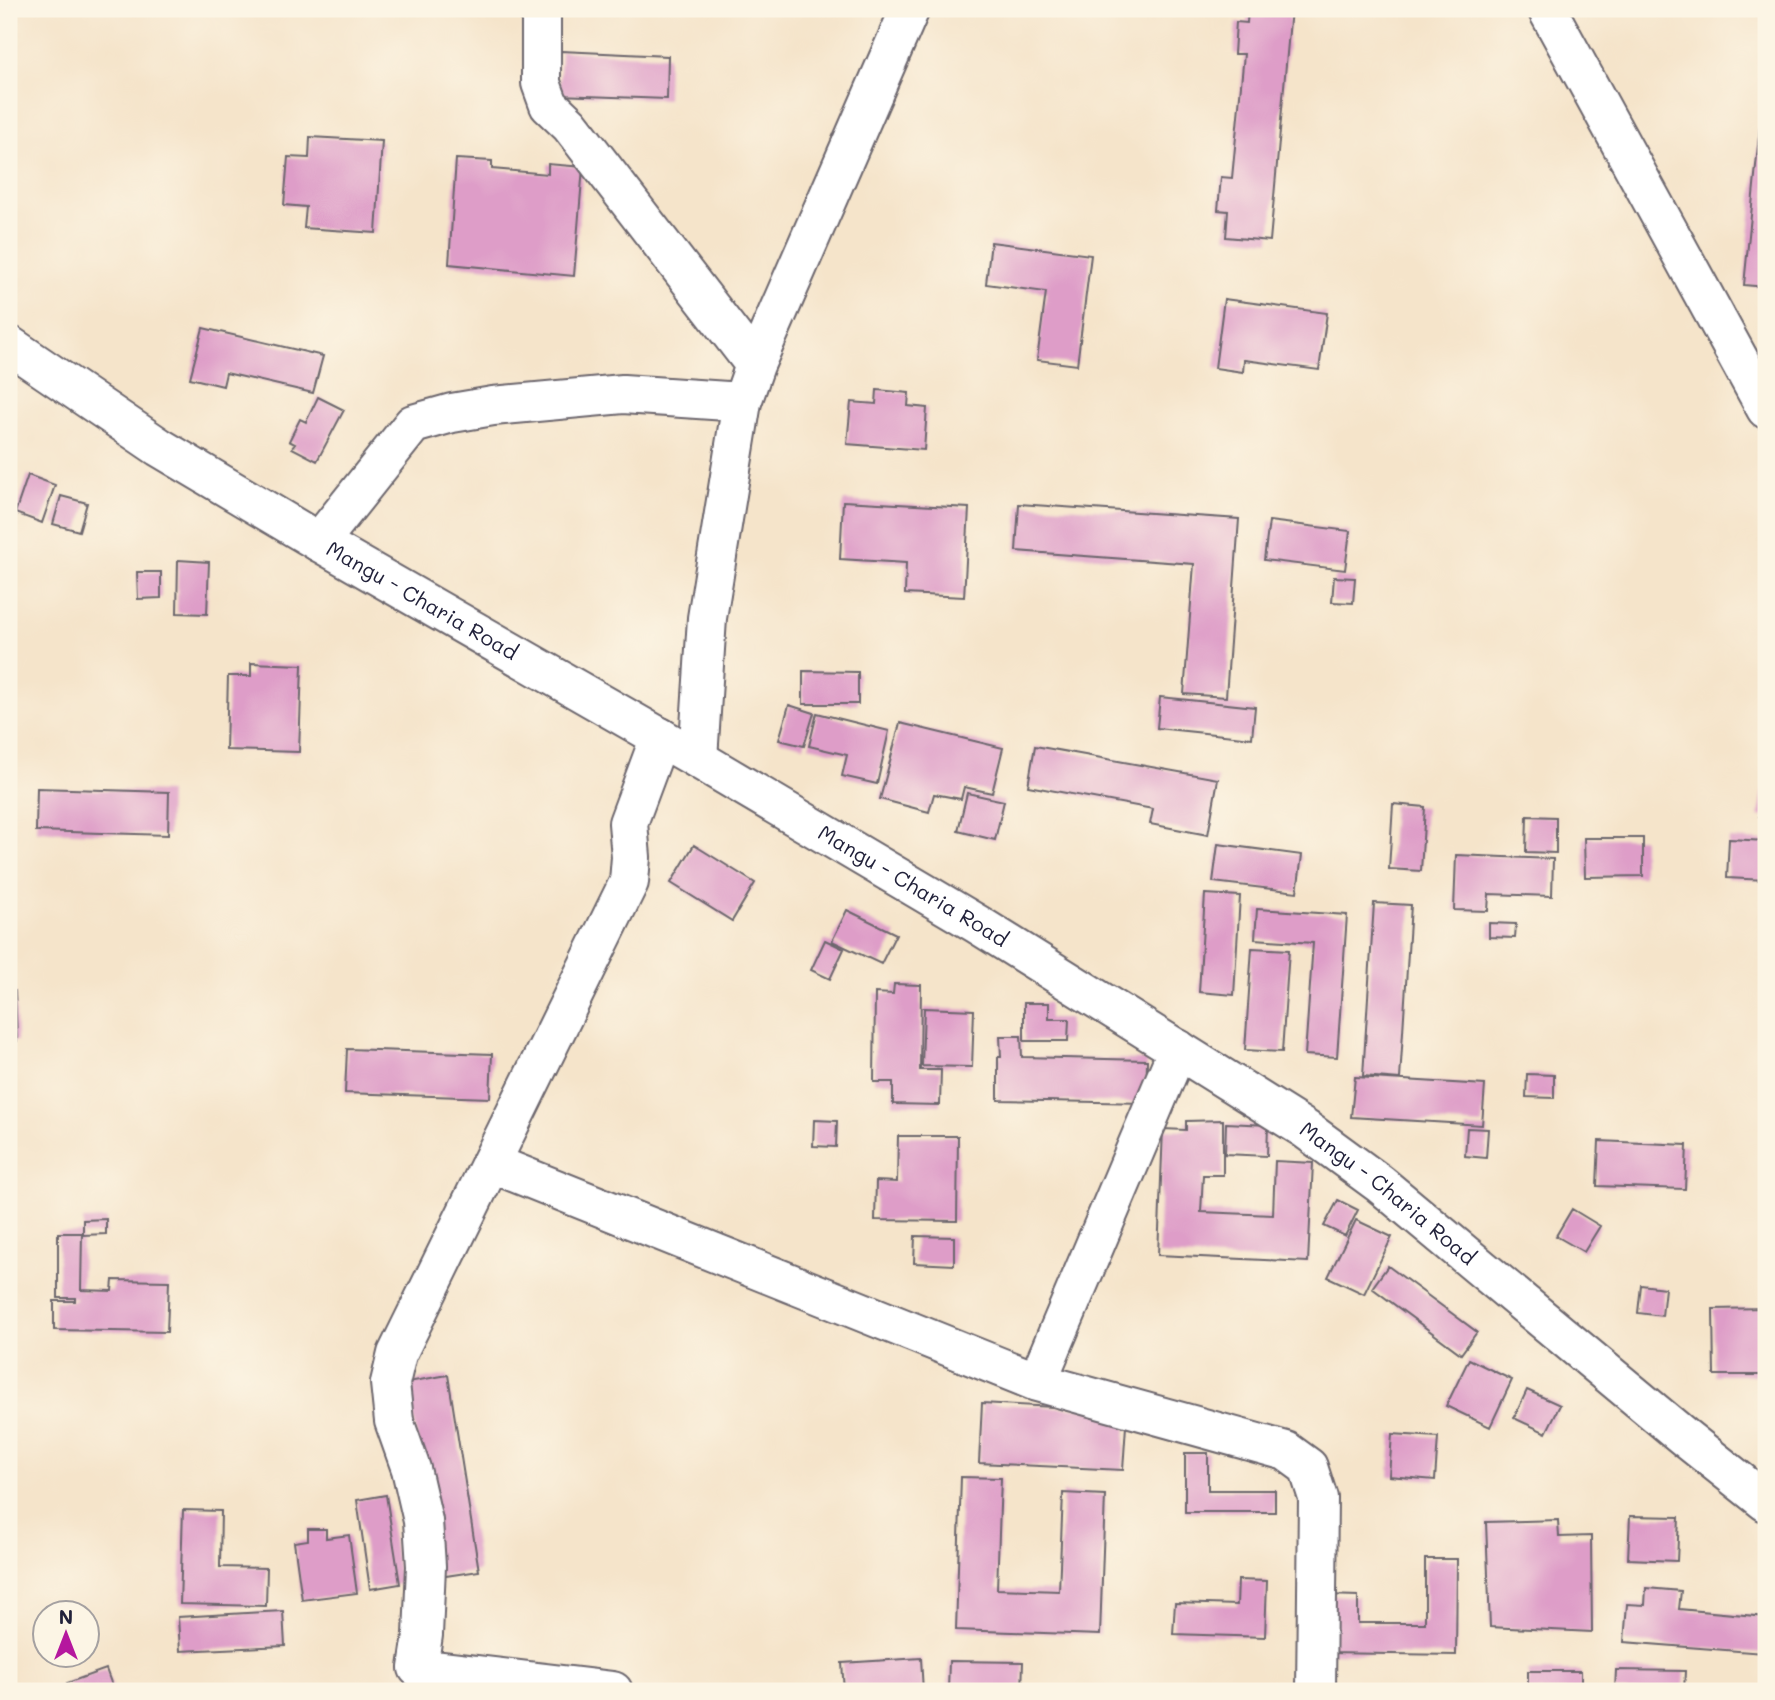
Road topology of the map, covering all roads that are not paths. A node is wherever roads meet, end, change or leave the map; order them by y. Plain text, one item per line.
1 (541, 9) edge
2 (910, 9) edge
3 (1547, 9) edge
4 (9, 345) edge
5 (755, 365) junction
6 (742, 402) junction
7 (1766, 409) edge
8 (319, 542) junction
9 (660, 737) junction
10 (698, 759) junction
11 (1178, 1049) junction
12 (491, 1163) junction
13 (1037, 1381) junction
14 (1766, 1502) edge
15 (613, 1691) edge
16 (1316, 1691) edge

1 - 5 street
2 - 5 street
3 - 7 street
4 - 8 street, Mangu - Charia Road
5 - 6 street
6 - 8 street
6 - 10 street
8 - 9 street, Mangu - Charia Road
9 - 10 street, Mangu - Charia Road
9 - 12 street
10 - 11 street, Mangu - Charia Road
11 - 13 street
11 - 14 street, Mangu - Charia Road
12 - 13 street
12 - 15 street
13 - 16 street

